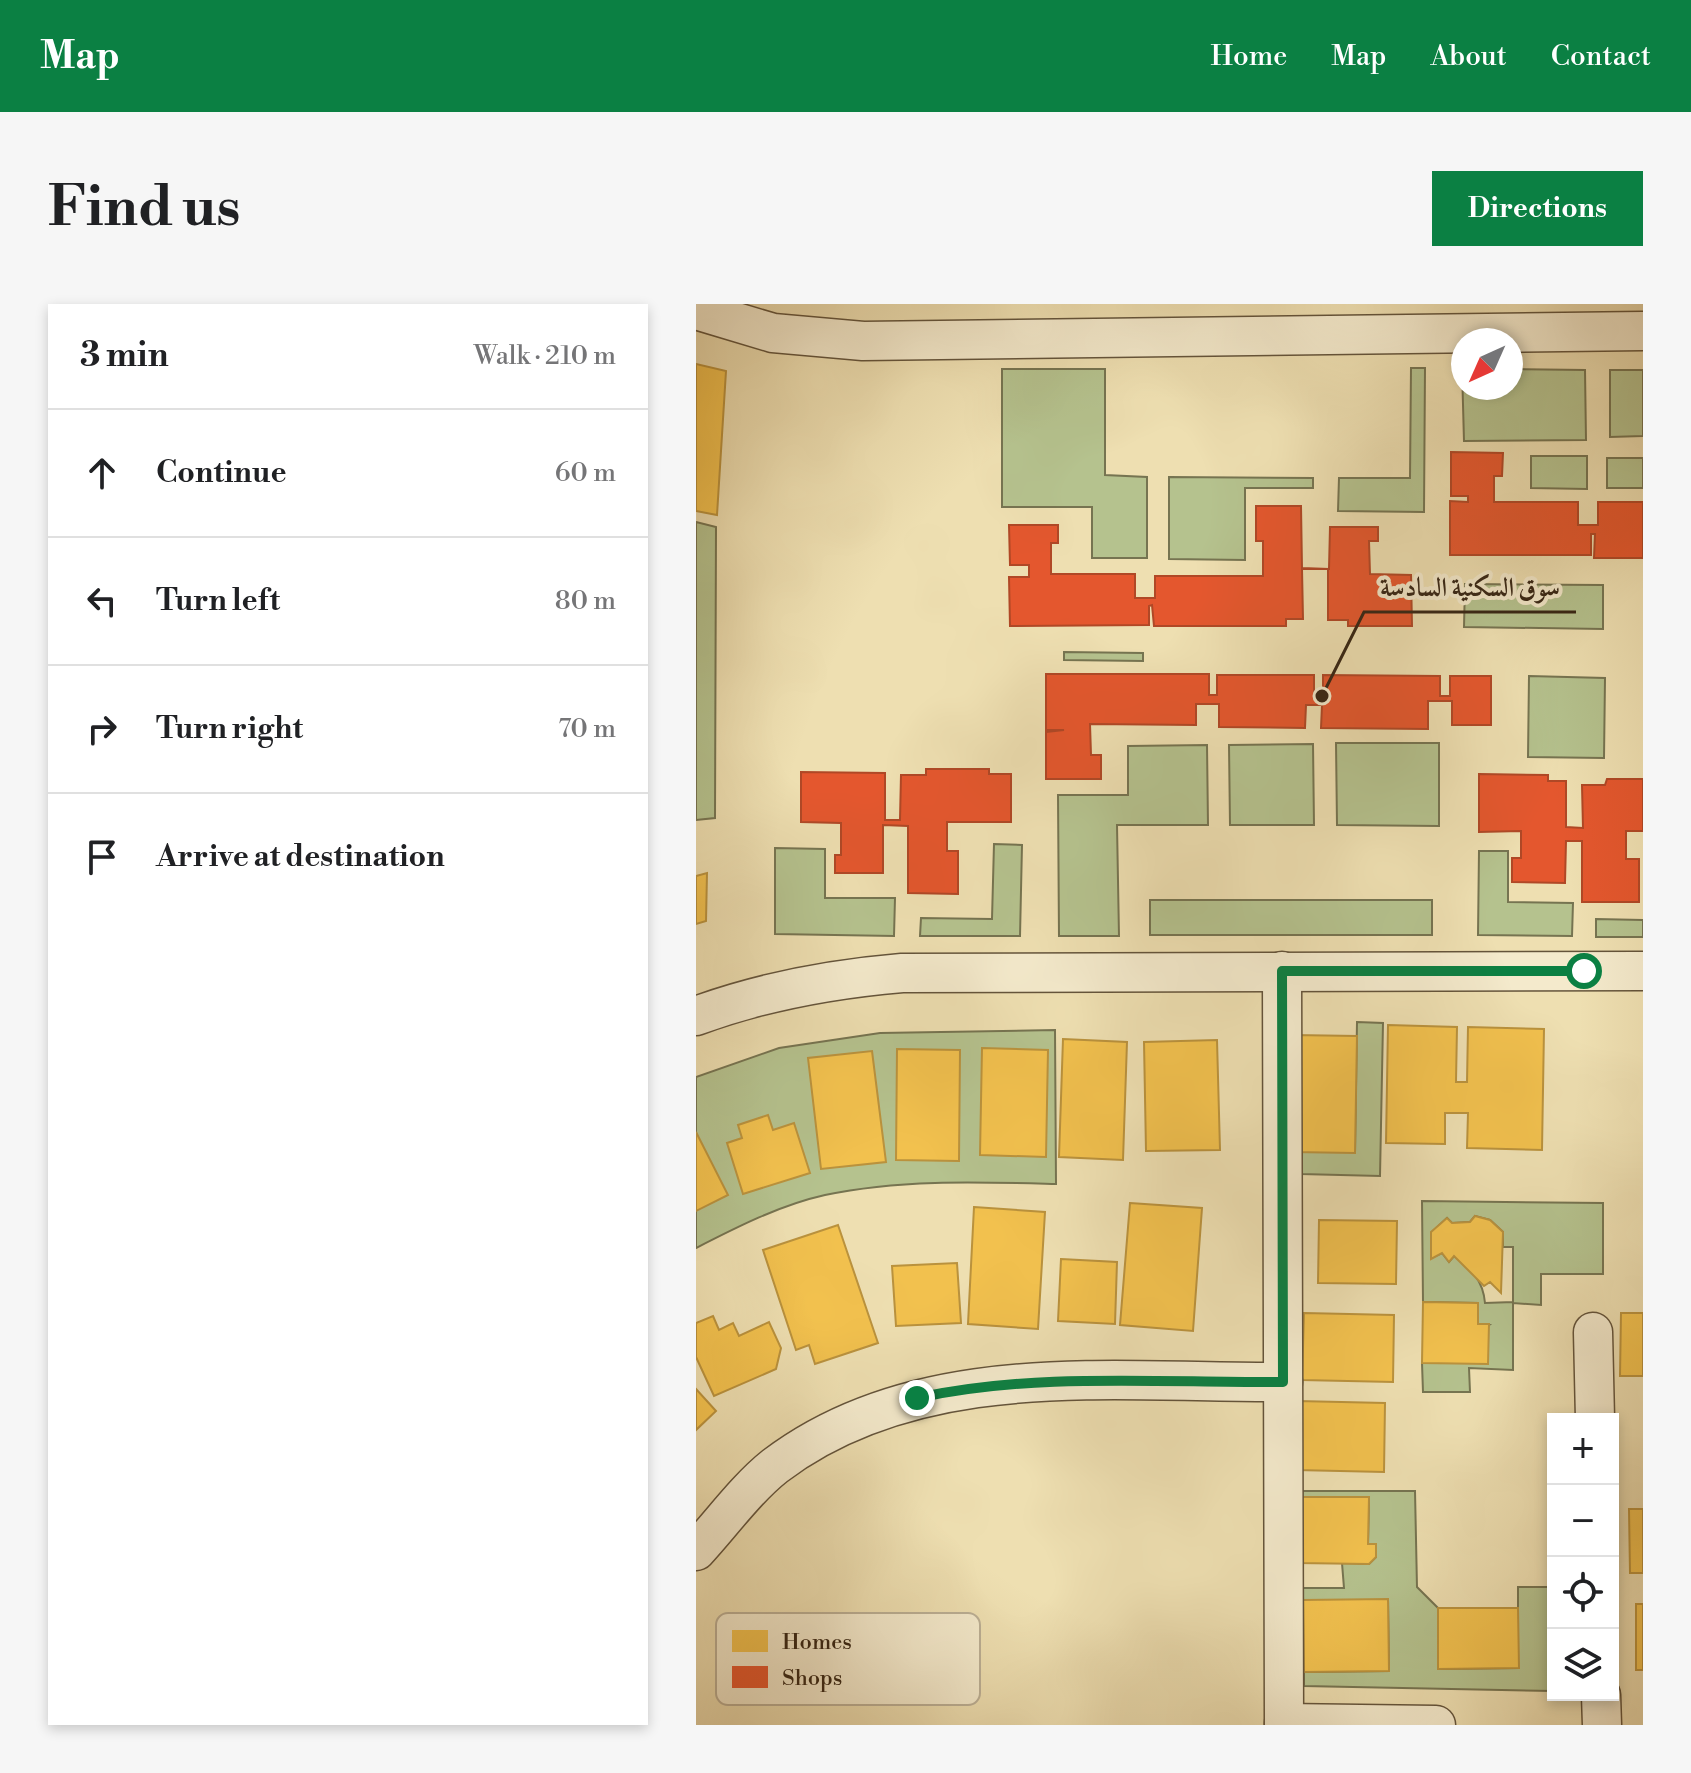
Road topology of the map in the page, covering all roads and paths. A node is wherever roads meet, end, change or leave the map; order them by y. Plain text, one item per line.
1 (696, 310) edge
2 (1277, 319) edge
3 (1643, 331) edge
4 (1282, 971) junction
5 (1643, 971) edge
6 (696, 1016) edge
7 (1593, 1332) dead end
8 (1283, 1382) junction
9 (1595, 1413) edge
10 (696, 1551) edge
11 (1601, 1701) edge
12 (1284, 1724) edge
13 (1436, 1725) edge
14 (1602, 1725) edge

1 - 2 street
2 - 3 street
4 - 5 street
4 - 6 street
4 - 8 street
7 - 9 street
8 - 10 street
8 - 12 street
11 - 14 street
12 - 13 street

